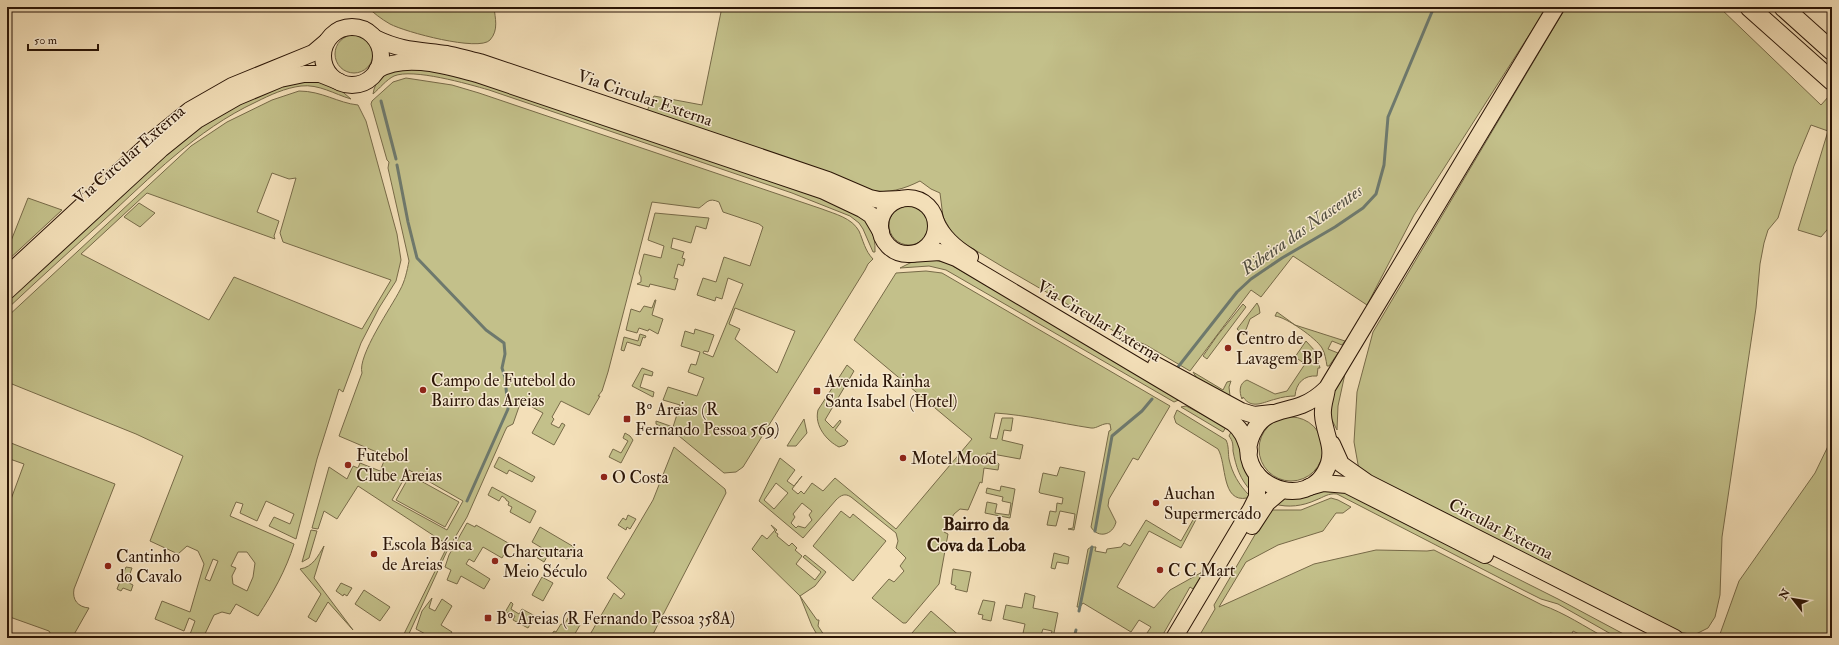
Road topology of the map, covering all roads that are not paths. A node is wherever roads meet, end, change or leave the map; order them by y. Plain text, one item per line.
1 (1556, 7) edge
2 (1749, 7) edge
3 (1783, 7) edge
4 (375, 38) junction
5 (326, 42) junction
6 (1832, 51) edge
7 (377, 70) junction
8 (1832, 81) edge
9 (340, 82) junction
10 (901, 199) junction
11 (936, 222) junction
12 (881, 232) junction
13 (910, 254) junction
14 (7, 275) edge
15 (7, 291) edge
16 (1327, 388) junction
17 (1288, 409) junction
18 (1273, 413) junction
19 (1327, 432) junction
20 (1249, 452) junction
21 (1257, 474) junction
22 (1305, 488) junction
23 (1281, 491) junction
24 (1174, 638) edge
25 (1186, 638) edge
26 (1649, 638) edge
27 (1675, 638) edge

1 - 16 main road
2 - 8 highway
3 - 6 highway
4 - 5 main road
4 - 7 main road
4 - 10 main road, Via Circular Externa
5 - 9 main road
5 - 14 main road, Via Circular Externa
7 - 9 main road
7 - 12 main road, Via Circular Externa
9 - 15 main road, Via Circular Externa
10 - 11 main road
10 - 12 main road
11 - 13 main road
11 - 18 main road, Via Circular Externa
12 - 13 main road
13 - 20 main road, Via Circular Externa
16 - 17 main road
16 - 19 main road
17 - 18 main road
17 - 19 main road
18 - 20 main road
19 - 22 main road
19 - 27 main road, Circular Externa
20 - 21 main road
21 - 23 main road
21 - 24 main road
22 - 23 main road
22 - 26 main road, Circular Externa
23 - 25 main road

